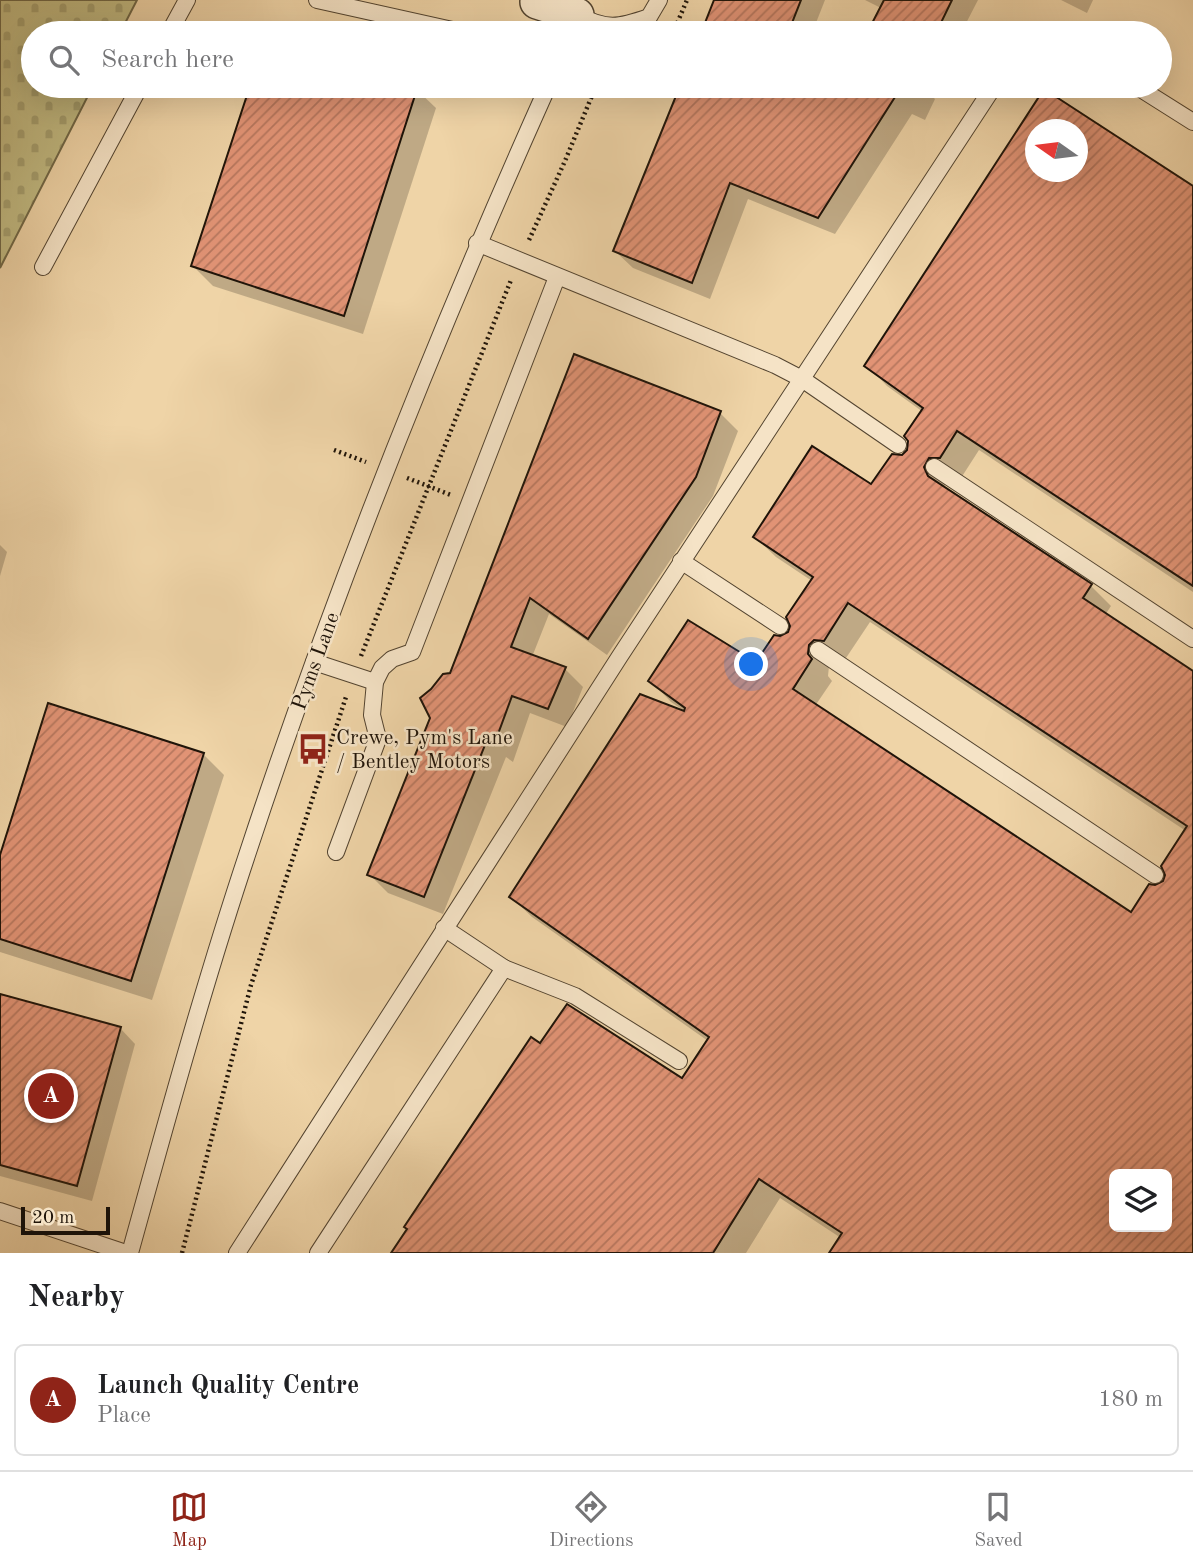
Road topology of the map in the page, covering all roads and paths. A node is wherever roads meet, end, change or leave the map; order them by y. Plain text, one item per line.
1 (187, 0) edge
2 (317, 0) edge
3 (538, 0) edge
4 (659, 0) edge
5 (687, 0) edge
6 (576, 16) edge
7 (176, 21) edge
8 (412, 21) edge
9 (640, 21) edge
10 (678, 21) edge
11 (134, 98) edge
12 (543, 98) edge
13 (986, 98) edge
14 (1155, 98) edge
15 (1193, 122) edge
16 (477, 243) junction
17 (43, 267) dead end
18 (557, 277) junction
19 (802, 379) junction
20 (898, 445) dead end
21 (934, 467) dead end
22 (681, 561) junction
23 (780, 626) dead end
24 (1193, 639) edge
25 (818, 650) dead end
26 (314, 662) junction
27 (375, 682) junction
28 (336, 852) dead end
29 (1155, 875) dead end
30 (444, 928) junction
31 (504, 968) junction
32 (679, 1061) dead end
33 (0, 1211) edge
34 (128, 1253) edge
35 (237, 1253) edge
36 (318, 1253) edge

1 - 7 lane
2 - 8 lane
3 - 6 street
4 - 9 lane
5 - 10 path
11 - 17 lane
12 - 16 lane, Pyms Lane
13 - 19 lane
14 - 15 lane
16 - 18 lane
16 - 26 lane, Pyms Lane
18 - 19 lane
18 - 27 lane
19 - 20 lane
19 - 22 lane
21 - 24 lane
22 - 23 lane
22 - 30 lane
25 - 29 lane
26 - 27 lane
26 - 34 lane, Pyms Lane
27 - 28 lane
30 - 31 lane
30 - 35 lane
31 - 32 lane
31 - 36 lane
33 - 34 lane

